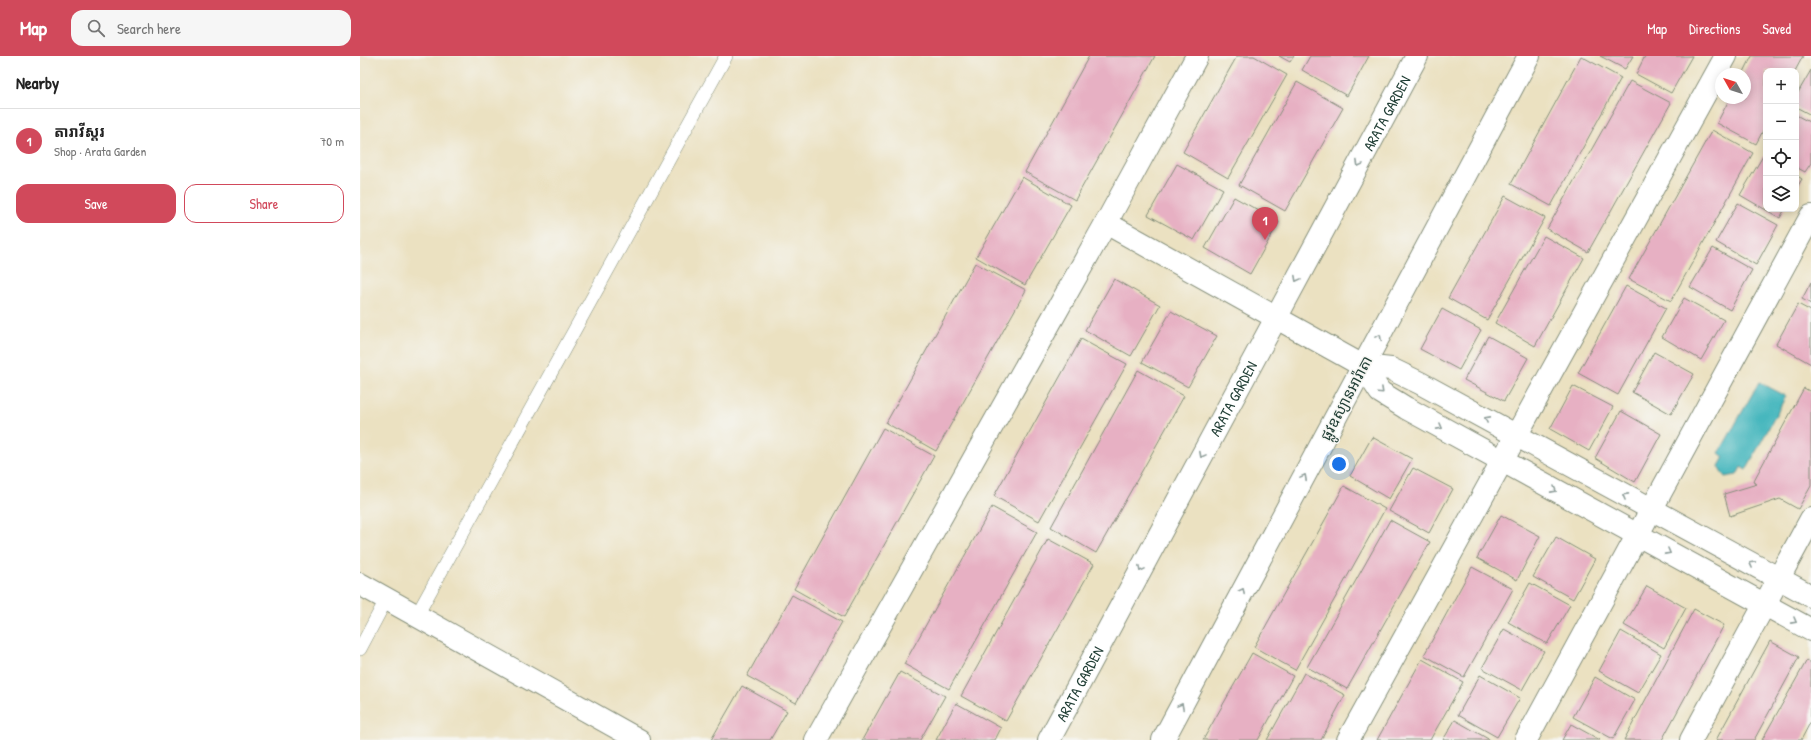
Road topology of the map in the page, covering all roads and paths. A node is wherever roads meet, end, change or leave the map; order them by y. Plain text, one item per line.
1 (726, 56) edge
2 (1197, 56) edge
3 (1417, 56) edge
4 (1529, 56) edge
5 (1726, 56) edge
6 (1811, 216) edge
7 (1106, 223) junction
8 (1275, 319) junction
9 (1363, 366) junction
10 (1517, 435) junction
11 (1502, 461) junction
12 (1650, 510) junction
13 (1811, 519) edge
14 (1637, 535) junction
15 (1779, 578) junction
16 (360, 584) edge
17 (1811, 596) edge
18 (387, 598) junction
19 (1764, 605) junction
20 (417, 615) junction
21 (1811, 630) edge
22 (361, 645) edge
23 (639, 740) edge
24 (816, 740) edge
25 (1049, 740) edge
26 (1163, 740) edge
27 (1348, 740) edge
28 (1526, 740) edge
29 (1691, 740) edge

1 - 20 lane
2 - 7 street
3 -> 8 street, ARATA GARDEN
9 -> 4 street, ផ្លូវឧស្យានអារ៉ាតា
5 - 10 street
6 - 12 street
7 - 8 street
7 - 24 street
8 - 9 street
8 -> 25 street, ARATA GARDEN
10 -> 9 street
9 -> 11 street
26 -> 9 street, ផ្លូវឧស្យានអារ៉ាតា
10 - 11 street
12 -> 10 street
11 -> 14 street
11 - 27 street
12 - 14 street
15 -> 12 street
13 - 15 street
14 -> 19 street
14 - 28 street
15 - 17 street
15 - 19 street
16 - 18 street
18 - 20 street
18 - 22 lane
19 -> 21 street
19 - 29 street
20 - 23 street

